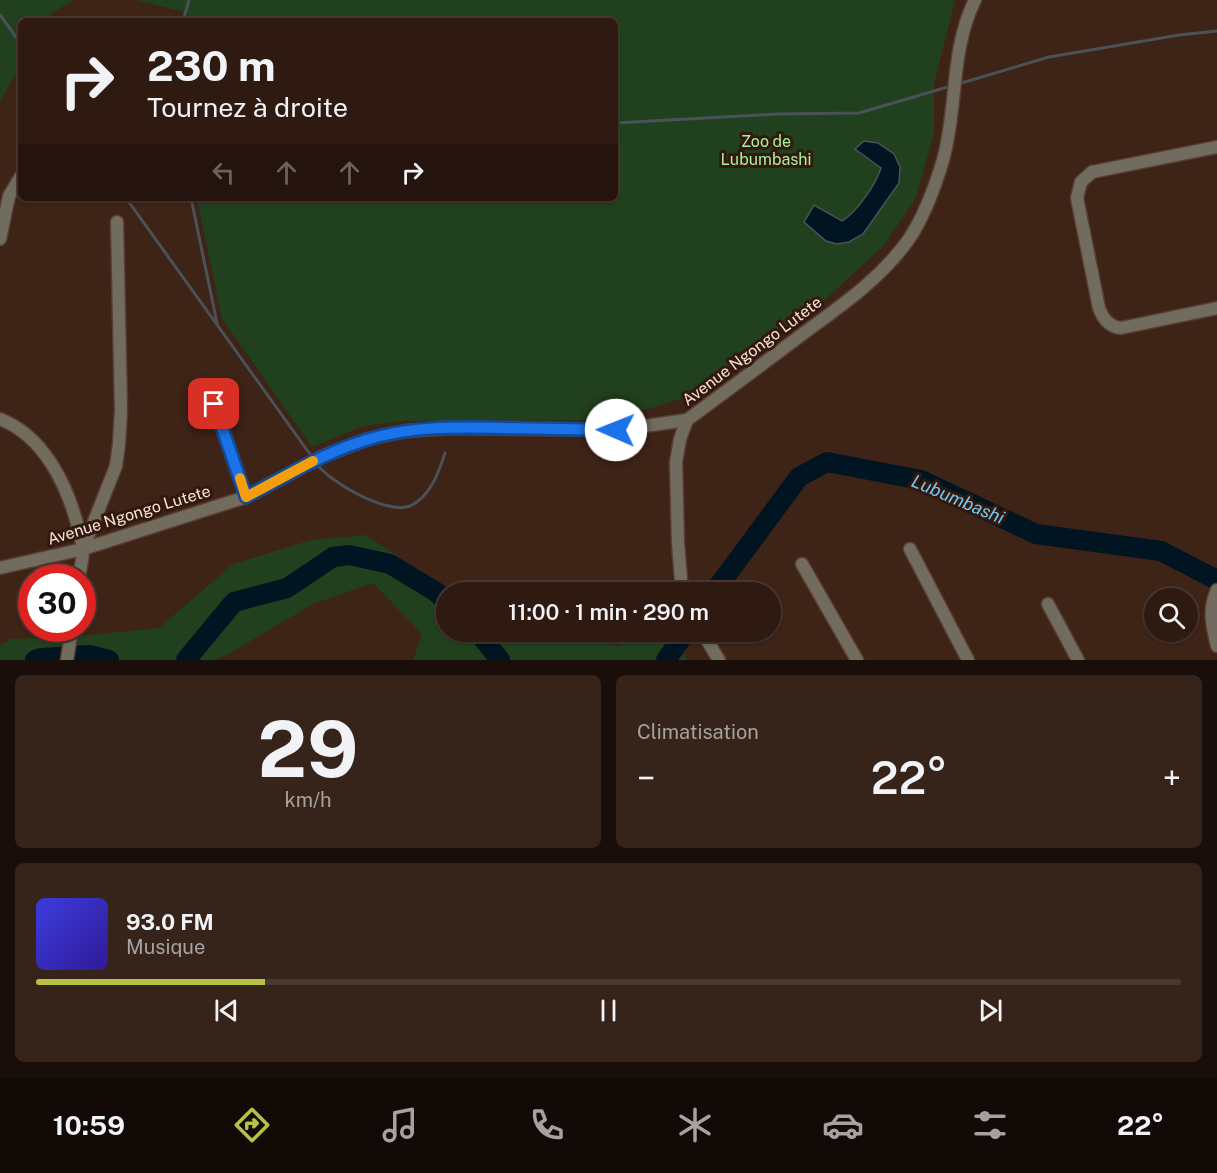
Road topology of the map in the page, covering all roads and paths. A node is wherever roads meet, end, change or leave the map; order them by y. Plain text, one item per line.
1 (975, 0) edge
2 (1217, 147) edge
3 (18, 181) edge
4 (117, 222) dead end
5 (0, 239) edge
6 (1217, 308) edge
7 (214, 404) dead end
8 (0, 419) edge
9 (687, 420) junction
10 (246, 497) junction
11 (83, 549) junction
12 (910, 549) dead end
13 (81, 564) edge
14 (802, 564) dead end
15 (0, 568) edge
16 (681, 582) edge
17 (1216, 591) edge
18 (1048, 604) dead end
19 (70, 642) edge
20 (708, 642) edge
21 (1217, 646) edge
22 (67, 660) edge
23 (718, 660) edge
24 (857, 660) edge
25 (968, 660) edge
26 (1078, 660) edge

1 - 9 street, Avenue Ngongo Lutete
2 - 6 street
3 - 5 street
4 - 11 street
7 - 10 street
8 - 11 street
9 - 10 street, Avenue Ngongo Lutete
9 - 16 street
10 - 11 street, Avenue Ngongo Lutete
11 - 13 street
11 - 15 street, Avenue Ngongo Lutete
12 - 25 street
14 - 24 street
17 - 21 street
18 - 26 street
19 - 22 street
20 - 23 street

